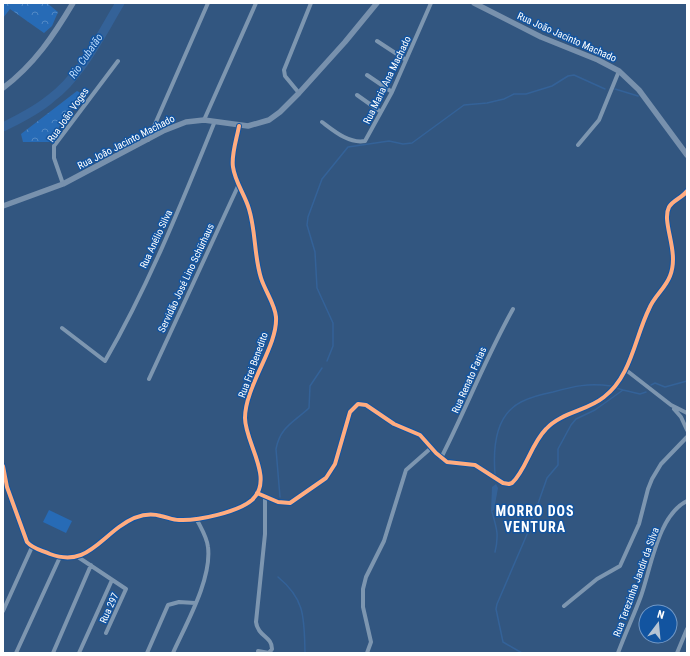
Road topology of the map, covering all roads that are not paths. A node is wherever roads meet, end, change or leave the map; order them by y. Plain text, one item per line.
1 (73, 3) edge
2 (208, 3) edge
3 (256, 3) edge
4 (311, 3) edge
5 (377, 3) edge
6 (431, 3) edge
7 (474, 3) edge
8 (377, 41) dead end
9 (406, 60) junction
10 (118, 62) dead end
11 (619, 71) junction
12 (367, 75) dead end
13 (3, 88) edge
14 (392, 92) junction
15 (298, 93) junction
16 (357, 95) dead end
17 (381, 112) junction
18 (204, 120) junction
19 (215, 121) junction
20 (322, 122) dead end
21 (239, 126) junction
22 (148, 140) junction
23 (578, 145) dead end
24 (687, 155) edge
25 (63, 184) junction
26 (239, 184) junction
27 (687, 191) edge
28 (3, 206) edge
29 (513, 309) dead end
30 (62, 328) dead end
31 (626, 370) junction
32 (149, 378) dead end
33 (671, 406) junction
34 (687, 413) edge
35 (687, 430) edge
36 (687, 437) edge
37 (431, 448) junction
38 (442, 458) junction
39 (3, 466) edge
40 (257, 493) junction
41 (265, 497) junction
42 (687, 501) edge
43 (196, 518) junction
44 (32, 547) junction
45 (78, 557) junction
46 (60, 558) junction
47 (91, 565) junction
48 (112, 580) junction
49 (195, 602) junction
50 (564, 606) dead end
51 (3, 611) edge
52 (687, 629) edge
53 (106, 633) dead end
54 (258, 651) dead end
55 (16, 653) edge
56 (53, 653) edge
57 (79, 653) edge
58 (147, 653) edge
59 (173, 653) edge
60 (367, 653) edge
61 (618, 653) edge
62 (677, 653) edge

1 - 13 main road
2 - 22 street
3 - 18 street
4 - 15 street
5 - 15 main road, Rua João Jacinto Machado
6 - 9 street, Rua Maria Ana Machado
7 - 11 main road, Rua João Jacinto Machado
8 - 9 street
9 - 14 street, Rua Maria Ana Machado
10 - 25 street, Rua João Voges
11 - 23 street
11 - 24 main road, Rua João Jacinto Machado
12 - 14 street
14 - 17 street, Rua Maria Ana Machado
15 - 21 main road, Rua João Jacinto Machado
16 - 17 street
17 - 20 street, Rua Maria Ana Machado
18 - 19 main road, Rua João Jacinto Machado
18 - 22 main road, Rua João Jacinto Machado
19 - 21 main road, Rua João Jacinto Machado
19 - 30 street, Rua Anélio Silva
21 - 26 street, Rua Frei Benedito
22 - 25 main road, Rua João Jacinto Machado
25 - 28 main road, Rua João Jacinto Machado
26 - 32 street, Servidão José Lino Schürhaus
26 - 40 street, Rua Frei Benedito
27 - 31 street
29 - 38 street, Rua Renato Farias
31 - 33 street
31 - 38 street
33 - 34 street
33 - 35 street
36 - 50 street
37 - 38 street
37 - 41 street
37 - 60 street
39 - 44 street
40 - 41 street
40 - 43 street
41 - 54 street
42 - 61 street, Rua Terezinha Jandir da Silva
43 - 45 street
43 - 49 street
44 - 46 street
44 - 51 street
45 - 46 street
45 - 47 street
46 - 55 street
47 - 48 street
47 - 56 street
48 - 53 street, Rua 297
48 - 57 street
49 - 58 street
49 - 59 street
52 - 62 street

